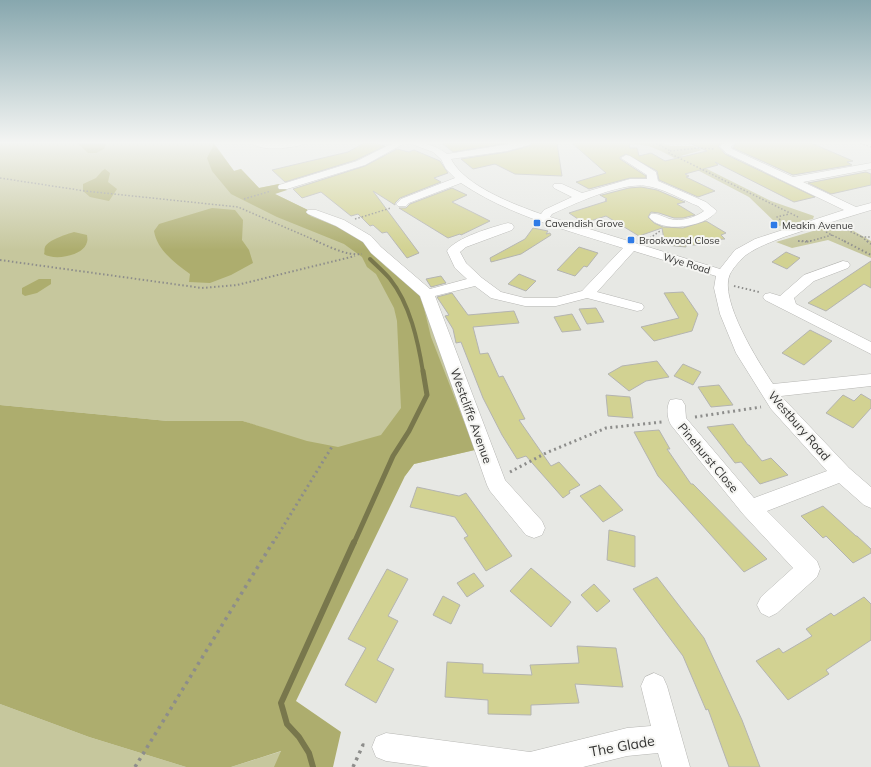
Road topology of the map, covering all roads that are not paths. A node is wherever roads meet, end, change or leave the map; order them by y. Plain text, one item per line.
1 (310, 179) edge
2 (462, 179) joint
3 (653, 179) edge
4 (787, 179) edge
5 (803, 179) edge
6 (791, 181) junction
7 (653, 183) junction
8 (558, 186) dead end
9 (283, 187) road end
10 (581, 197) junction
11 (402, 204) road end
12 (871, 206) edge
13 (853, 210) junction
14 (312, 212) dead end
15 (655, 217) dead end
16 (543, 219) junction
17 (504, 232) dead end
18 (634, 247) junction
19 (844, 265) dead end
20 (722, 279) junction
21 (477, 281) junction
22 (427, 294) junction
23 (587, 294) junction
24 (770, 296) road end
25 (790, 306) junction
26 (637, 307) dead end
27 (871, 349) edge
28 (871, 380) edge
29 (772, 398) junction
30 (677, 413) road end
31 (842, 474) junction
32 (871, 499) edge
33 (750, 508) junction
34 (534, 528) dead end
35 (769, 605) dead end
36 (654, 686) dead end
37 (668, 738) junction
38 (386, 747) dead end
39 (676, 767) edge

1 - 9 street
2 - 11 street
2 - 16 street, Wye Road
3 - 7 street
4 - 6 street
5 - 6 street
6 - 13 street
7 - 10 street
7 - 15 street
8 - 10 street
10 - 16 street
12 - 13 street
13 - 20 street
14 - 22 street, Westcliffe Avenue
16 - 18 street, Wye Road
17 - 21 street
18 - 20 street, Wye Road
18 - 23 street
19 - 25 street
20 - 29 street, Westbury Road
21 - 22 street
21 - 23 street
22 - 34 street, Westcliffe Avenue
23 - 26 street
24 - 25 street
25 - 27 street
28 - 29 street
29 - 31 street, Westbury Road
30 - 33 street, Pinehurst Close
31 - 32 street, Westbury Road
31 - 33 street
33 - 35 street, Pinehurst Close
36 - 37 street
37 - 38 street, The Glade
37 - 39 street

